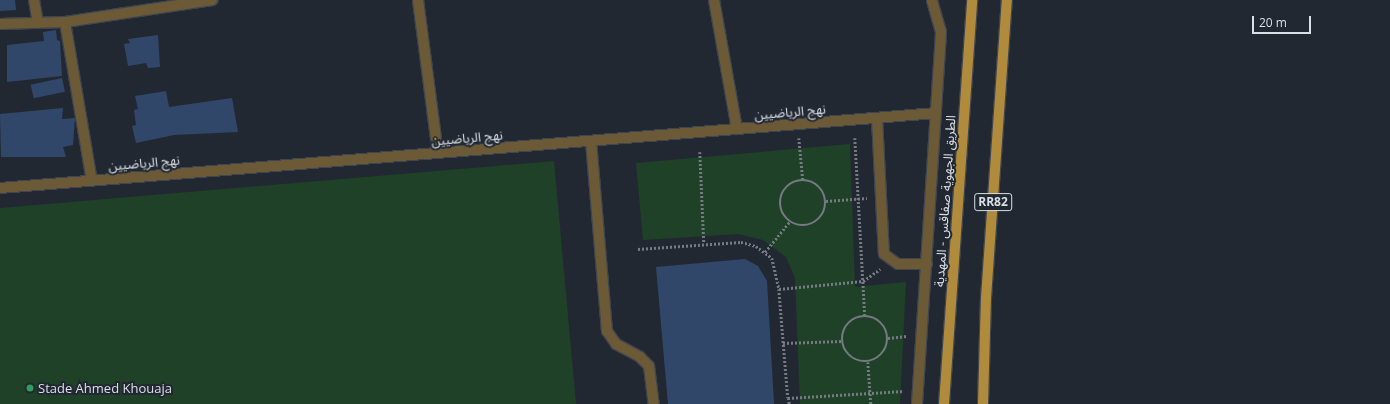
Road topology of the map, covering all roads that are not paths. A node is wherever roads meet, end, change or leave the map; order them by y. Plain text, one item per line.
1 (34, 0) edge
2 (212, 0) edge
3 (418, 0) edge
4 (714, 0) edge
5 (932, 0) edge
6 (972, 0) edge
7 (1007, 0) edge
8 (65, 22) junction
9 (38, 23) junction
10 (0, 24) edge
11 (936, 113) junction
12 (877, 118) junction
13 (737, 129) junction
14 (591, 141) junction
15 (438, 153) junction
16 (92, 181) junction
17 (0, 188) edge
18 (927, 264) junction
19 (654, 404) edge
20 (917, 404) edge
21 (944, 404) edge
22 (983, 404) edge

1 - 9 street
2 - 8 street
3 - 15 street
4 - 13 street
5 - 11 street
6 - 21 main road, الطريق الجهوية صفاقس - المهدية / RR82
7 - 22 main road, RR82
8 - 9 street
8 - 16 street
9 - 10 street
11 - 12 street, نهج الرياضيين
11 - 18 street
12 - 13 street, نهج الرياضيين
12 - 18 street
13 - 14 street, نهج الرياضيين
14 - 15 street, نهج الرياضيين
14 - 19 street
15 - 16 street, نهج الرياضيين
16 - 17 street, نهج الرياضيين
18 - 20 street

